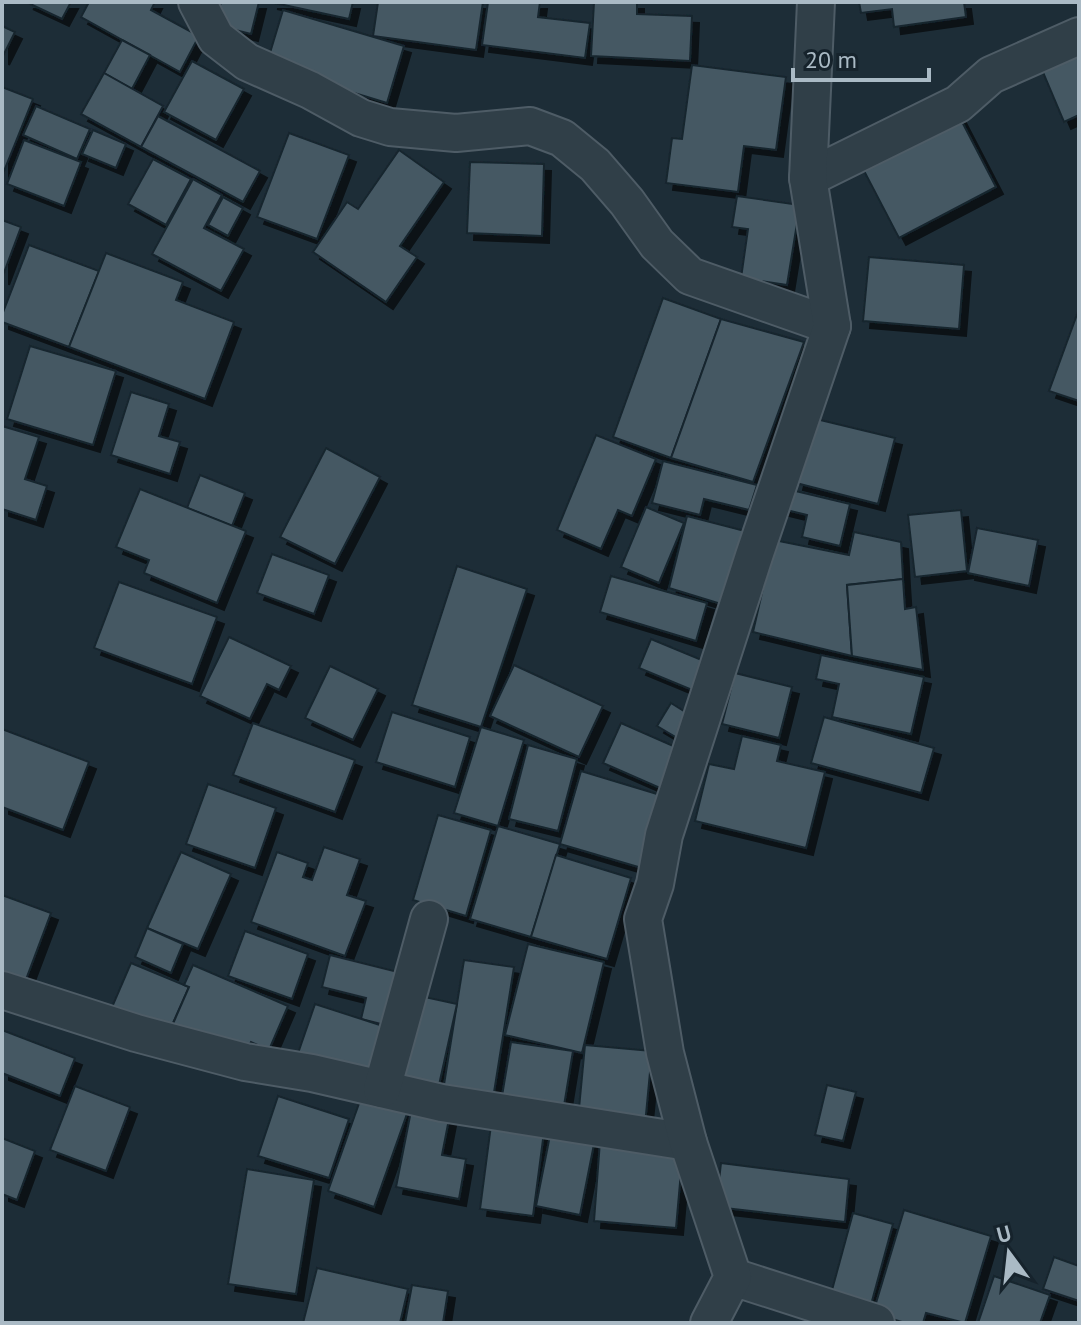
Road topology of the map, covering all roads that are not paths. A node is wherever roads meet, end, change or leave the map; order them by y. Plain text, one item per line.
1 (197, 2) edge
2 (816, 2) edge
3 (1079, 36) edge
4 (808, 178) junction
5 (832, 326) junction
6 (429, 919) dead end
7 (2, 990) edge
8 (382, 1089) junction
9 (688, 1142) junction
10 (733, 1277) junction
11 (709, 1323) edge
12 (876, 1323) edge

1 - 5 street
2 - 4 street
3 - 4 street
4 - 5 street
5 - 9 street
6 - 8 street
7 - 8 street
8 - 9 street
9 - 10 street
10 - 11 street
10 - 12 street

